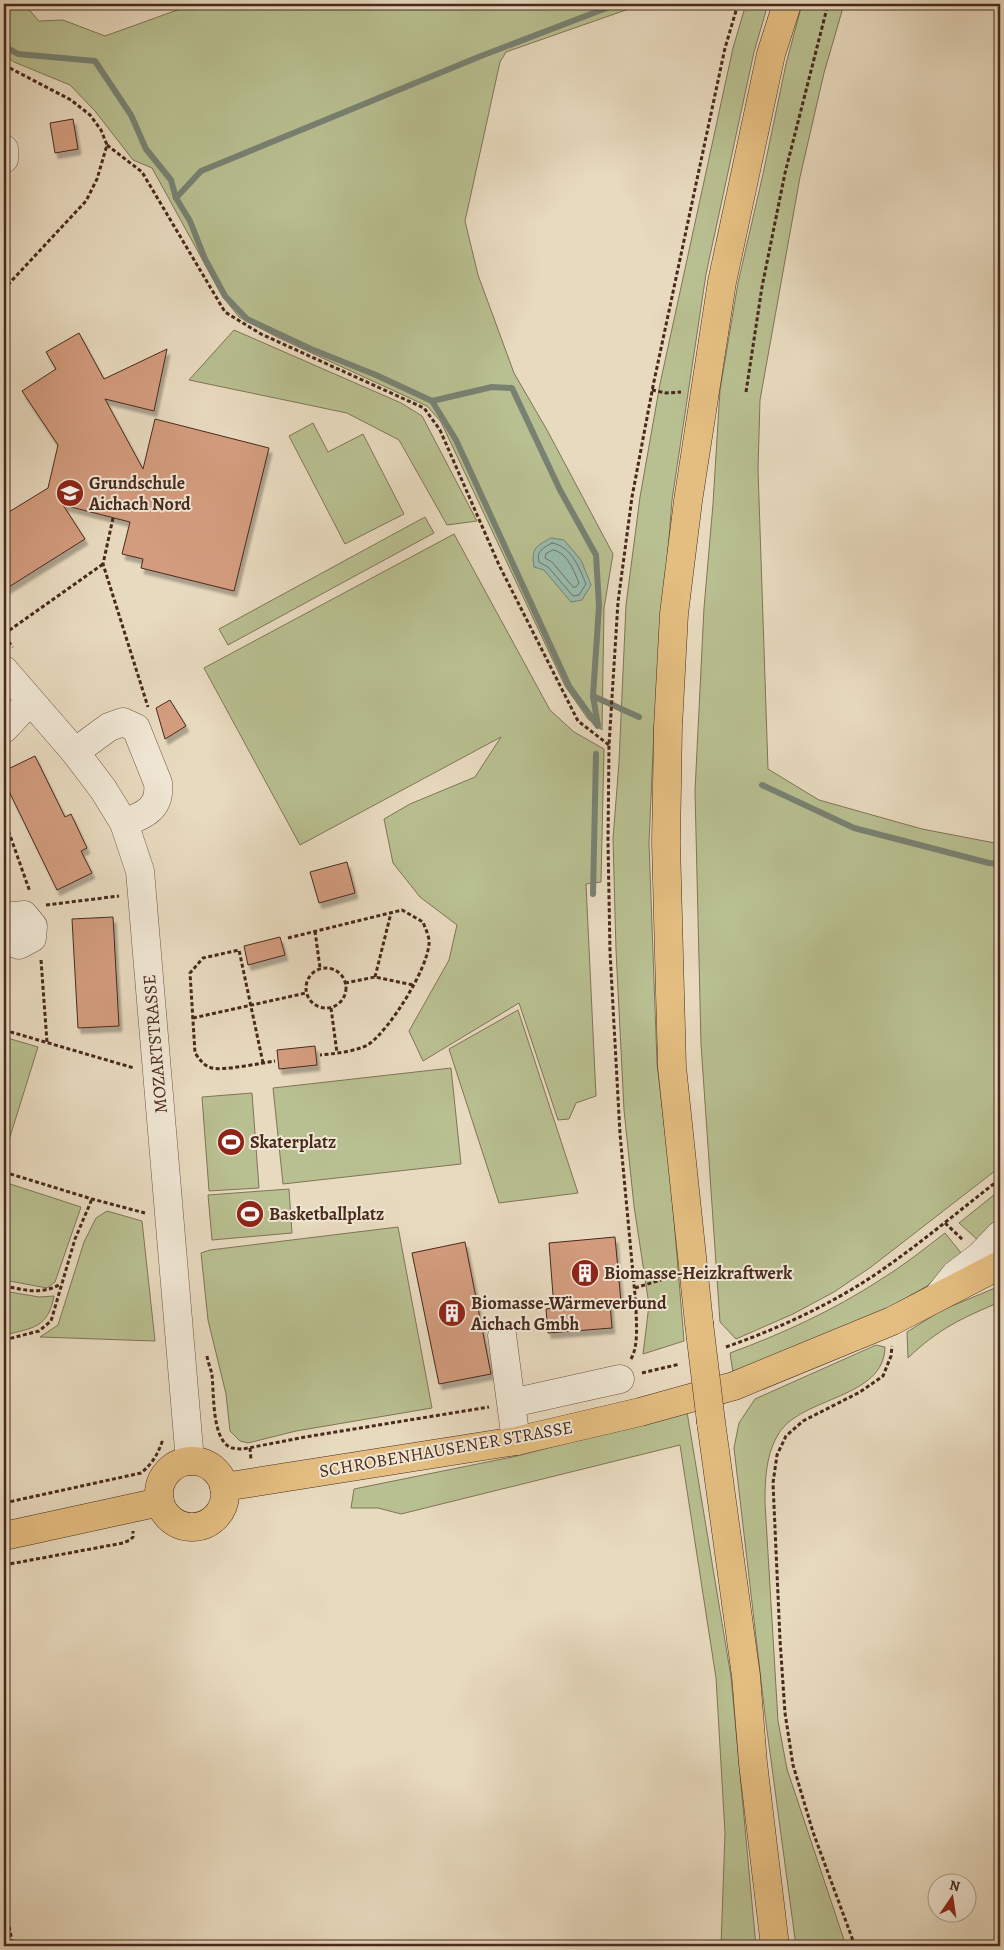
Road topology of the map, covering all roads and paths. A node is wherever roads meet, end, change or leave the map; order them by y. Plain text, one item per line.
1 (738, 4) edge
2 (786, 4) edge
3 (828, 4) edge
4 (4, 66) edge
5 (107, 145) junction
6 (4, 149) edge
7 (4, 159) edge
8 (4, 289) edge
9 (652, 390) junction
10 (688, 392) dead end
11 (746, 392) dead end
12 (113, 518) dead end
13 (103, 564) junction
14 (4, 634) edge
15 (4, 670) edge
16 (30, 701) junction
17 (136, 728) junction
18 (4, 729) edge
19 (609, 745) junction
20 (75, 752) junction
21 (4, 812) edge
22 (124, 823) junction
23 (122, 895) dead end
24 (391, 913) junction
25 (24, 919) edge
26 (315, 931) junction
27 (288, 938) dead end
28 (4, 939) edge
29 (320, 968) junction
30 (375, 977) junction
31 (345, 983) junction
32 (413, 985) junction
33 (306, 993) junction
34 (251, 1004) junction
35 (331, 1008) junction
36 (193, 1018) junction
37 (4, 1030) edge
38 (47, 1042) junction
39 (336, 1054) junction
40 (320, 1056) dead end
41 (136, 1059) dead end
42 (275, 1061) dead end
43 (263, 1063) junction
44 (4, 1172) edge
45 (1000, 1179) edge
46 (92, 1199) junction
47 (148, 1204) dead end
48 (1000, 1235) edge
49 (1000, 1265) edge
50 (679, 1275) dead end
51 (61, 1284) junction
52 (4, 1286) edge
53 (635, 1288) junction
54 (937, 1298) junction
55 (502, 1335) dead end
56 (4, 1340) edge
57 (721, 1349) dead end
58 (687, 1361) dead end
59 (883, 1376) dead end
60 (620, 1379) junction
61 (512, 1403) junction
62 (216, 1423) dead end
63 (165, 1430) dead end
64 (516, 1441) junction
65 (190, 1461) junction
66 (224, 1487) junction
67 (160, 1502) junction
68 (4, 1503) edge
69 (4, 1536) edge
70 (4, 1901) edge
71 (13, 1946) edge
72 (775, 1946) edge
73 (855, 1946) edge

1 - 9 path
2 - 72 main road, bridge
3 - 11 path
4 - 5 path
5 - 8 path
5 - 19 path
6 - 7 street
9 - 10 path
9 - 19 path
12 - 13 path
13 - 14 path
13 - 17 path
15 - 16 street, MOZARTSTRASSE
16 - 18 street
16 - 20 street, MOZARTSTRASSE
17 - 20 street
17 - 22 street
19 - 53 path
20 - 22 street, MOZARTSTRASSE
21 - 25 path
22 - 65 street, MOZARTSTRASSE
23 - 25 path
24 - 26 path
24 - 30 path
24 - 32 path
25 - 28 street
25 - 38 path
26 - 27 path
26 - 29 path
29 - 31 path
29 - 33 path
30 - 31 path
30 - 32 path
31 - 35 path
32 - 39 path
33 - 34 path
33 - 35 path
34 - 36 path
34 - 36 path
34 - 43 path
35 - 39 path
36 - 43 path
37 - 38 path
38 - 41 path
39 - 40 path
42 - 43 path
44 - 46 path
45 - 57 path
46 - 47 path
46 - 51 path
48 - 54 street
49 - 54 main road, SCHROBENHAUSENER STRASSE
50 - 53 path
51 - 52 path
51 - 56 path
53 - 60 path
54 - 64 main road, SCHROBENHAUSENER STRASSE
55 - 61 street
58 - 60 path
59 - 73 path
60 - 61 street
61 - 62 path
61 - 64 street
63 - 68 path
64 - 66 main road, SCHROBENHAUSENER STRASSE
65 - 66 main road
65 - 67 main road
66 - 67 main road
67 - 69 main road
70 - 71 path

